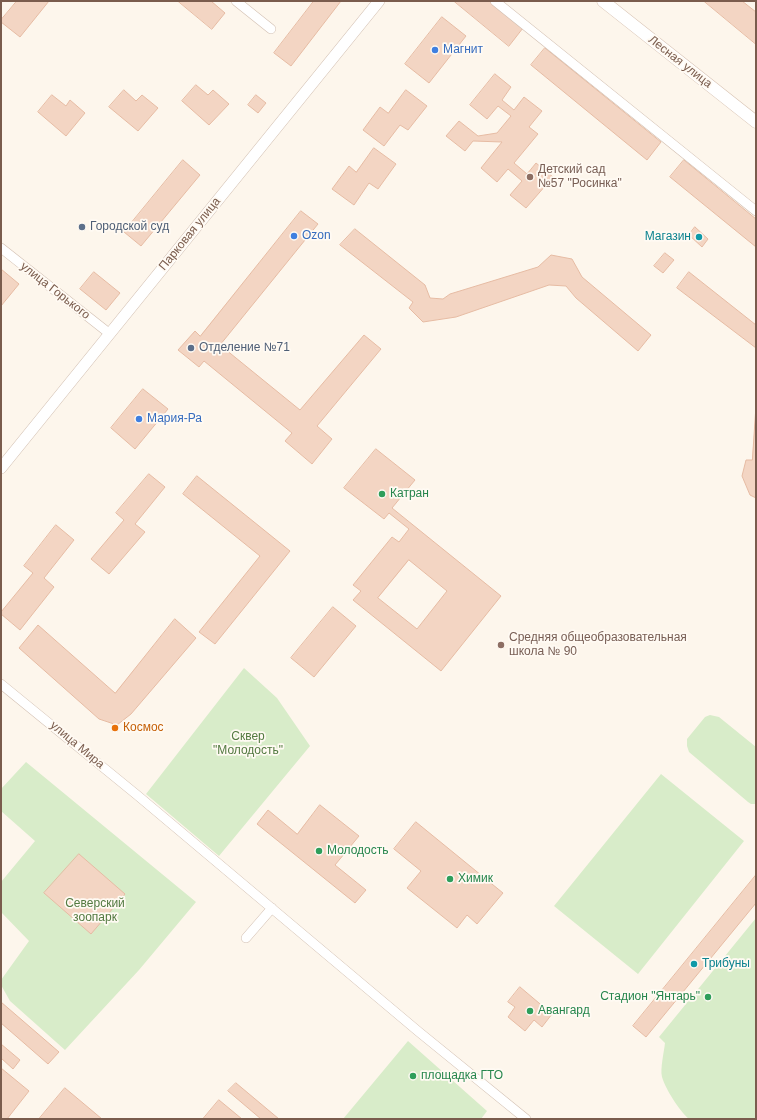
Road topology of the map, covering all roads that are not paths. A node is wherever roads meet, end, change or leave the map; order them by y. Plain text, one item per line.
1 (236, 1) edge
2 (379, 1) edge
3 (495, 1) edge
4 (603, 1) edge
5 (271, 29) dead end
6 (756, 122) edge
7 (756, 211) edge
8 (1, 248) edge
9 (110, 334) junction
10 (1, 468) edge
11 (1, 684) edge
12 (272, 908) junction
13 (246, 938) dead end
14 (526, 1119) edge

1 - 5 street
2 - 9 street, Парковая улица
3 - 7 street
4 - 6 main road, Лесная улица
8 - 9 street, улица Горького
9 - 10 street, Парковая улица
11 - 12 street, улица Мира
12 - 13 street
12 - 14 street, улица Мира

